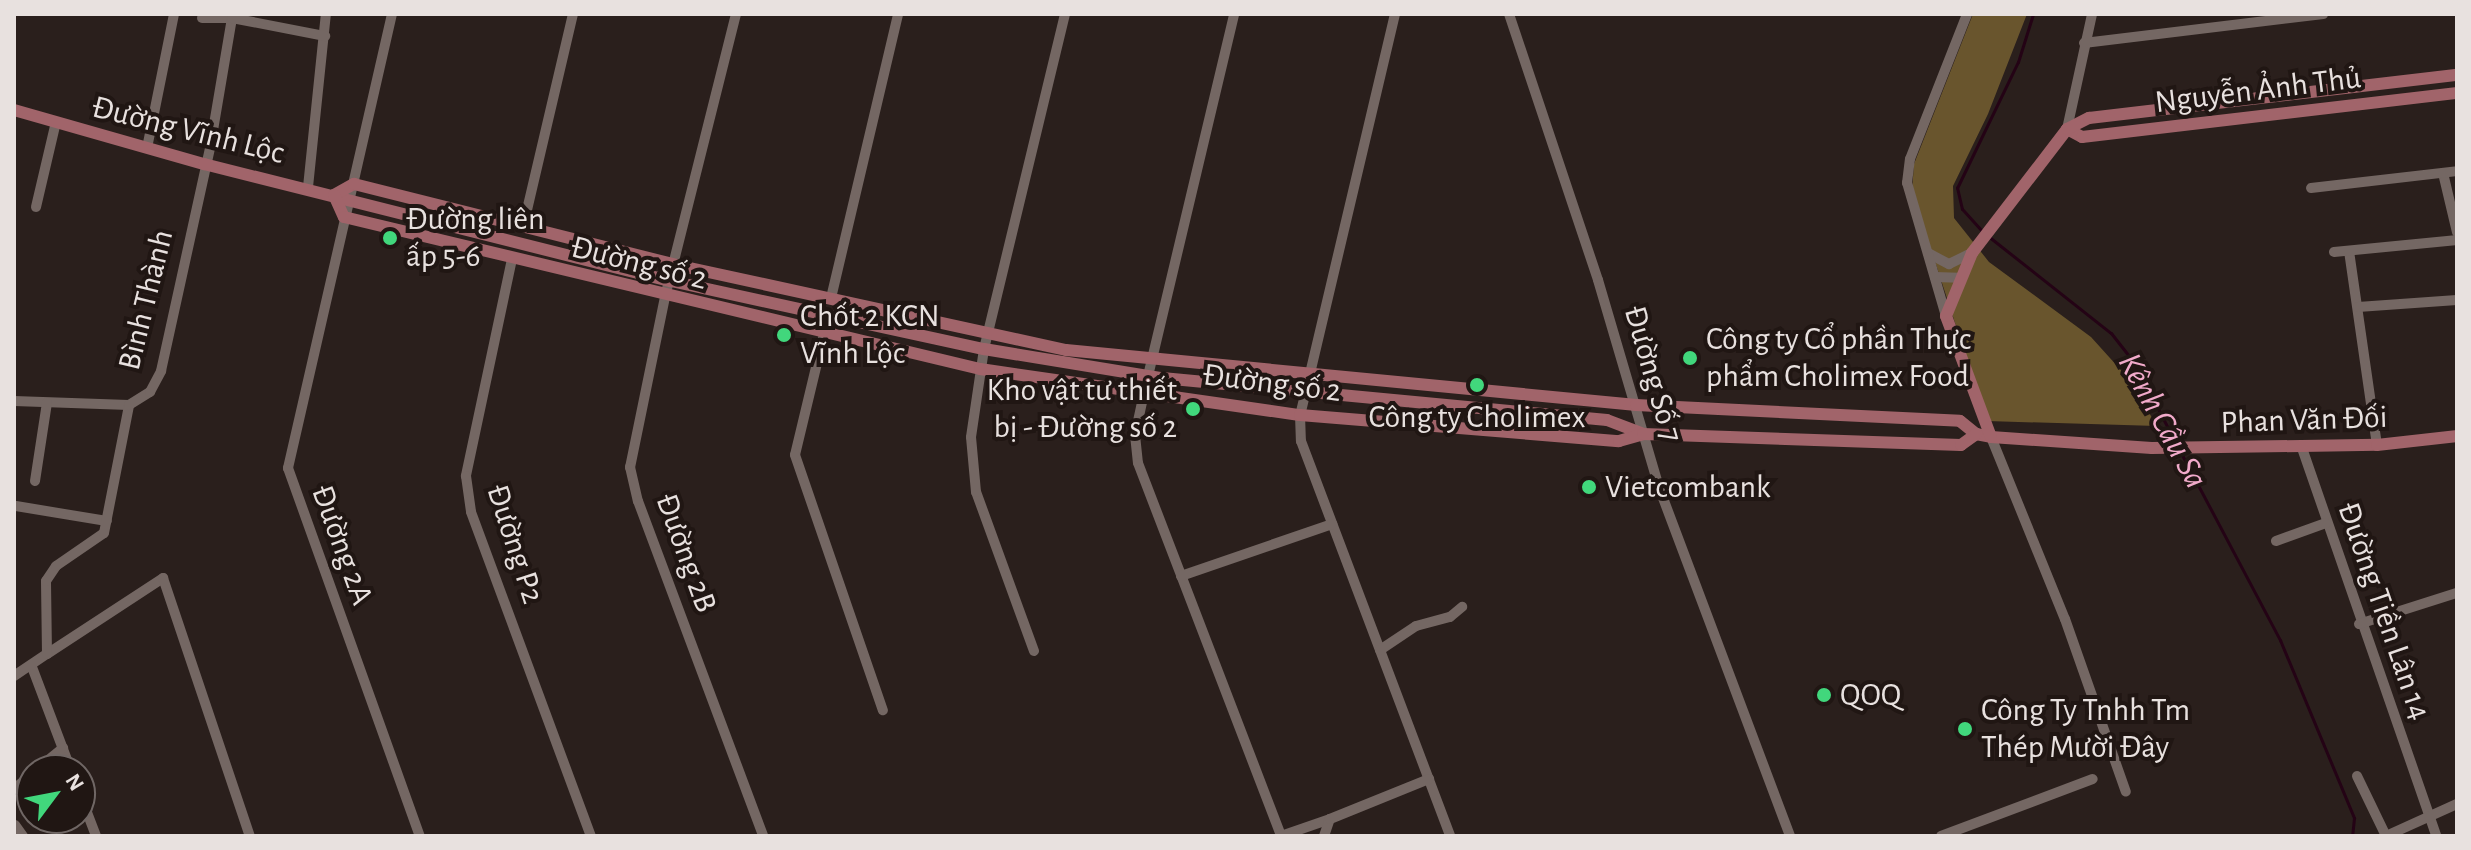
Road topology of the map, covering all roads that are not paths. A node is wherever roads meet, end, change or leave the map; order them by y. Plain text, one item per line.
1 (174, 14) edge
2 (326, 14) edge
3 (392, 14) edge
4 (573, 14) edge
5 (736, 14) edge
6 (898, 14) edge
7 (1065, 14) edge
8 (1234, 14) edge
9 (1395, 14) edge
10 (1509, 14) edge
11 (1967, 14) edge
12 (2092, 14) edge
13 (2323, 14) edge
14 (202, 18) dead end
15 (232, 18) junction
16 (325, 36) junction
17 (2084, 43) junction
18 (2457, 75) edge
19 (2457, 93) edge
20 (14, 110) edge
21 (56, 122) junction
22 (2067, 129) junction
23 (147, 148) junction
24 (204, 164) junction
25 (2457, 171) edge
26 (2443, 173) junction
27 (354, 184) junction
28 (308, 187) junction
29 (2311, 188) dead end
30 (334, 195) junction
31 (350, 198) junction
32 (36, 207) dead end
33 (344, 217) junction
34 (523, 227) junction
35 (2457, 232) edge
36 (2457, 240) edge
37 (2349, 251) junction
38 (2334, 252) dead end
39 (1927, 253) junction
40 (1972, 253) junction
41 (512, 259) junction
42 (676, 265) junction
43 (1935, 277) junction
44 (1958, 278) junction
45 (671, 281) junction
46 (665, 297) junction
47 (831, 298) junction
48 (2457, 300) edge
49 (2358, 307) junction
50 (1946, 316) junction
51 (988, 333) junction
52 (824, 334) junction
53 (984, 349) junction
54 (1152, 359) junction
55 (980, 369) junction
56 (1312, 375) junction
57 (1148, 376) junction
58 (1144, 393) junction
59 (1306, 394) junction
60 (14, 401) edge
61 (47, 403) junction
62 (129, 405) junction
63 (1636, 405) junction
64 (1300, 415) junction
65 (1607, 420) junction
66 (1643, 434) junction
67 (1976, 434) junction
68 (2457, 436) edge
69 (1991, 437) junction
70 (2377, 445) junction
71 (2152, 448) joint
72 (2302, 448) junction
73 (35, 481) dead end
74 (16, 506) edge
75 (107, 521) junction
76 (2326, 523) junction
77 (1332, 524) junction
78 (2276, 541) dead end
79 (1181, 576) junction
80 (2457, 593) edge
81 (1462, 607) dead end
82 (2359, 624) junction
83 (1380, 650) junction
84 (1034, 651) dead end
85 (47, 654) junction
86 (32, 667) junction
87 (14, 676) edge
88 (883, 710) dead end
89 (63, 748) junction
90 (56, 754) edge
91 (65, 754) edge
92 (2357, 776) dead end
93 (1429, 779) junction
94 (2093, 779) dead end
95 (2126, 792) dead end
96 (2457, 804) edge
97 (2427, 814) junction
98 (1330, 819) junction
99 (15, 825) edge
100 (23, 836) edge
101 (250, 836) edge
102 (420, 836) edge
103 (591, 836) edge
104 (763, 836) edge
105 (1324, 836) edge
106 (1450, 836) edge
107 (1790, 836) edge
108 (1941, 836) edge
109 (2436, 836) edge

1 - 23 street
2 - 16 street
3 - 27 street, Đường 2A
4 - 34 street
5 - 42 street, Đường 2B
6 - 47 street
7 - 51 street
8 - 54 street
9 - 56 street
10 - 63 street, Đường Số 7
11 - 39 street
12 - 17 street
13 - 17 street
14 - 15 street
15 - 16 street
15 - 24 street, Bình Thành
16 - 28 street
17 - 22 street
18 - 22 main road, Nguyễn Ảnh Thủ
19 - 22 main road, Nguyễn Ảnh Thủ
20 - 21 main road, Đường Vĩnh Lộc
21 - 23 main road, Đường Vĩnh Lộc
21 - 32 street
22 - 40 main road
23 - 24 main road, Đường Vĩnh Lộc
24 - 28 main road, Đường Vĩnh Lộc
24 - 62 street, Bình Thành
25 - 26 street
26 - 29 street
26 - 35 street
27 - 30 main road
27 - 31 street, Đường 2A
27 - 34 main road, Đường số 2
28 - 30 main road, Đường Vĩnh Lộc
30 - 31 main road, Đường Vĩnh Lộc
30 - 33 main road
31 - 33 street, Đường 2A
31 - 45 main road, Đường số 2
33 - 41 main road, Đường số 2
33 - 102 street, Đường 2A
34 - 42 main road, Đường số 2
36 - 37 street
37 - 38 street
37 - 49 street
39 - 40 street
39 - 43 street
40 - 44 main road
41 - 46 main road, Đường số 2
41 - 103 street, Đường P2
42 - 45 street, Đường 2B
42 - 47 main road, Đường số 2
43 - 44 street
43 - 50 street
44 - 50 main road
45 - 46 street, Đường 2B
45 - 53 main road, Đường số 2
46 - 52 main road, Đường số 2
46 - 104 street, Đường 2B
47 - 51 main road, Đường số 2
48 - 49 street
49 - 70 street
50 - 69 main road
51 - 53 street
51 - 54 main road, Đường số 2
52 - 55 main road, Đường số 2
52 - 88 street
53 - 55 street
53 - 57 main road, Đường số 2
54 - 56 main road, Đường số 2
54 - 57 street
55 - 58 main road, Đường số 2
55 - 84 street
56 - 59 street
56 - 63 main road, Đường số 2
57 - 59 main road, Đường số 2
58 - 64 main road, Đường số 2
58 - 79 street
59 - 64 street
59 - 65 main road, Đường số 2
60 - 61 street
61 - 62 street
61 - 73 street
62 - 75 street, Bình Thành
63 - 65 main road
63 - 66 street, Đường Số 7
63 - 67 main road, Đường số 2
64 - 66 main road, Đường số 2
64 - 77 street
65 - 66 main road, Đường số 2
66 - 67 main road, Đường số 2
66 - 107 street, Đường Số 7
67 - 69 main road, Đường số 2
68 - 70 main road, Phan Văn Đối
69 - 71 main road, Đường số 2
69 - 95 street
70 - 72 main road, Phan Văn Đối
71 - 72 main road, Phan Văn Đối
72 - 76 street, Đường Tiền Lân 14
74 - 75 street
75 - 85 street, Bình Thành
76 - 78 street
76 - 82 street, Đường Tiền Lân 14
77 - 79 street
77 - 83 street
79 - 98 street
80 - 82 street
81 - 83 street
82 - 97 street, Đường Tiền Lân 14
83 - 93 street
85 - 86 street
85 - 101 street
86 - 87 street
86 - 89 street
89 - 90 street
89 - 91 street
92 - 97 street
93 - 98 street
93 - 106 street
94 - 108 street
96 - 97 street
97 - 109 street, Đường Tiền Lân 14
98 - 105 street
99 - 100 street

